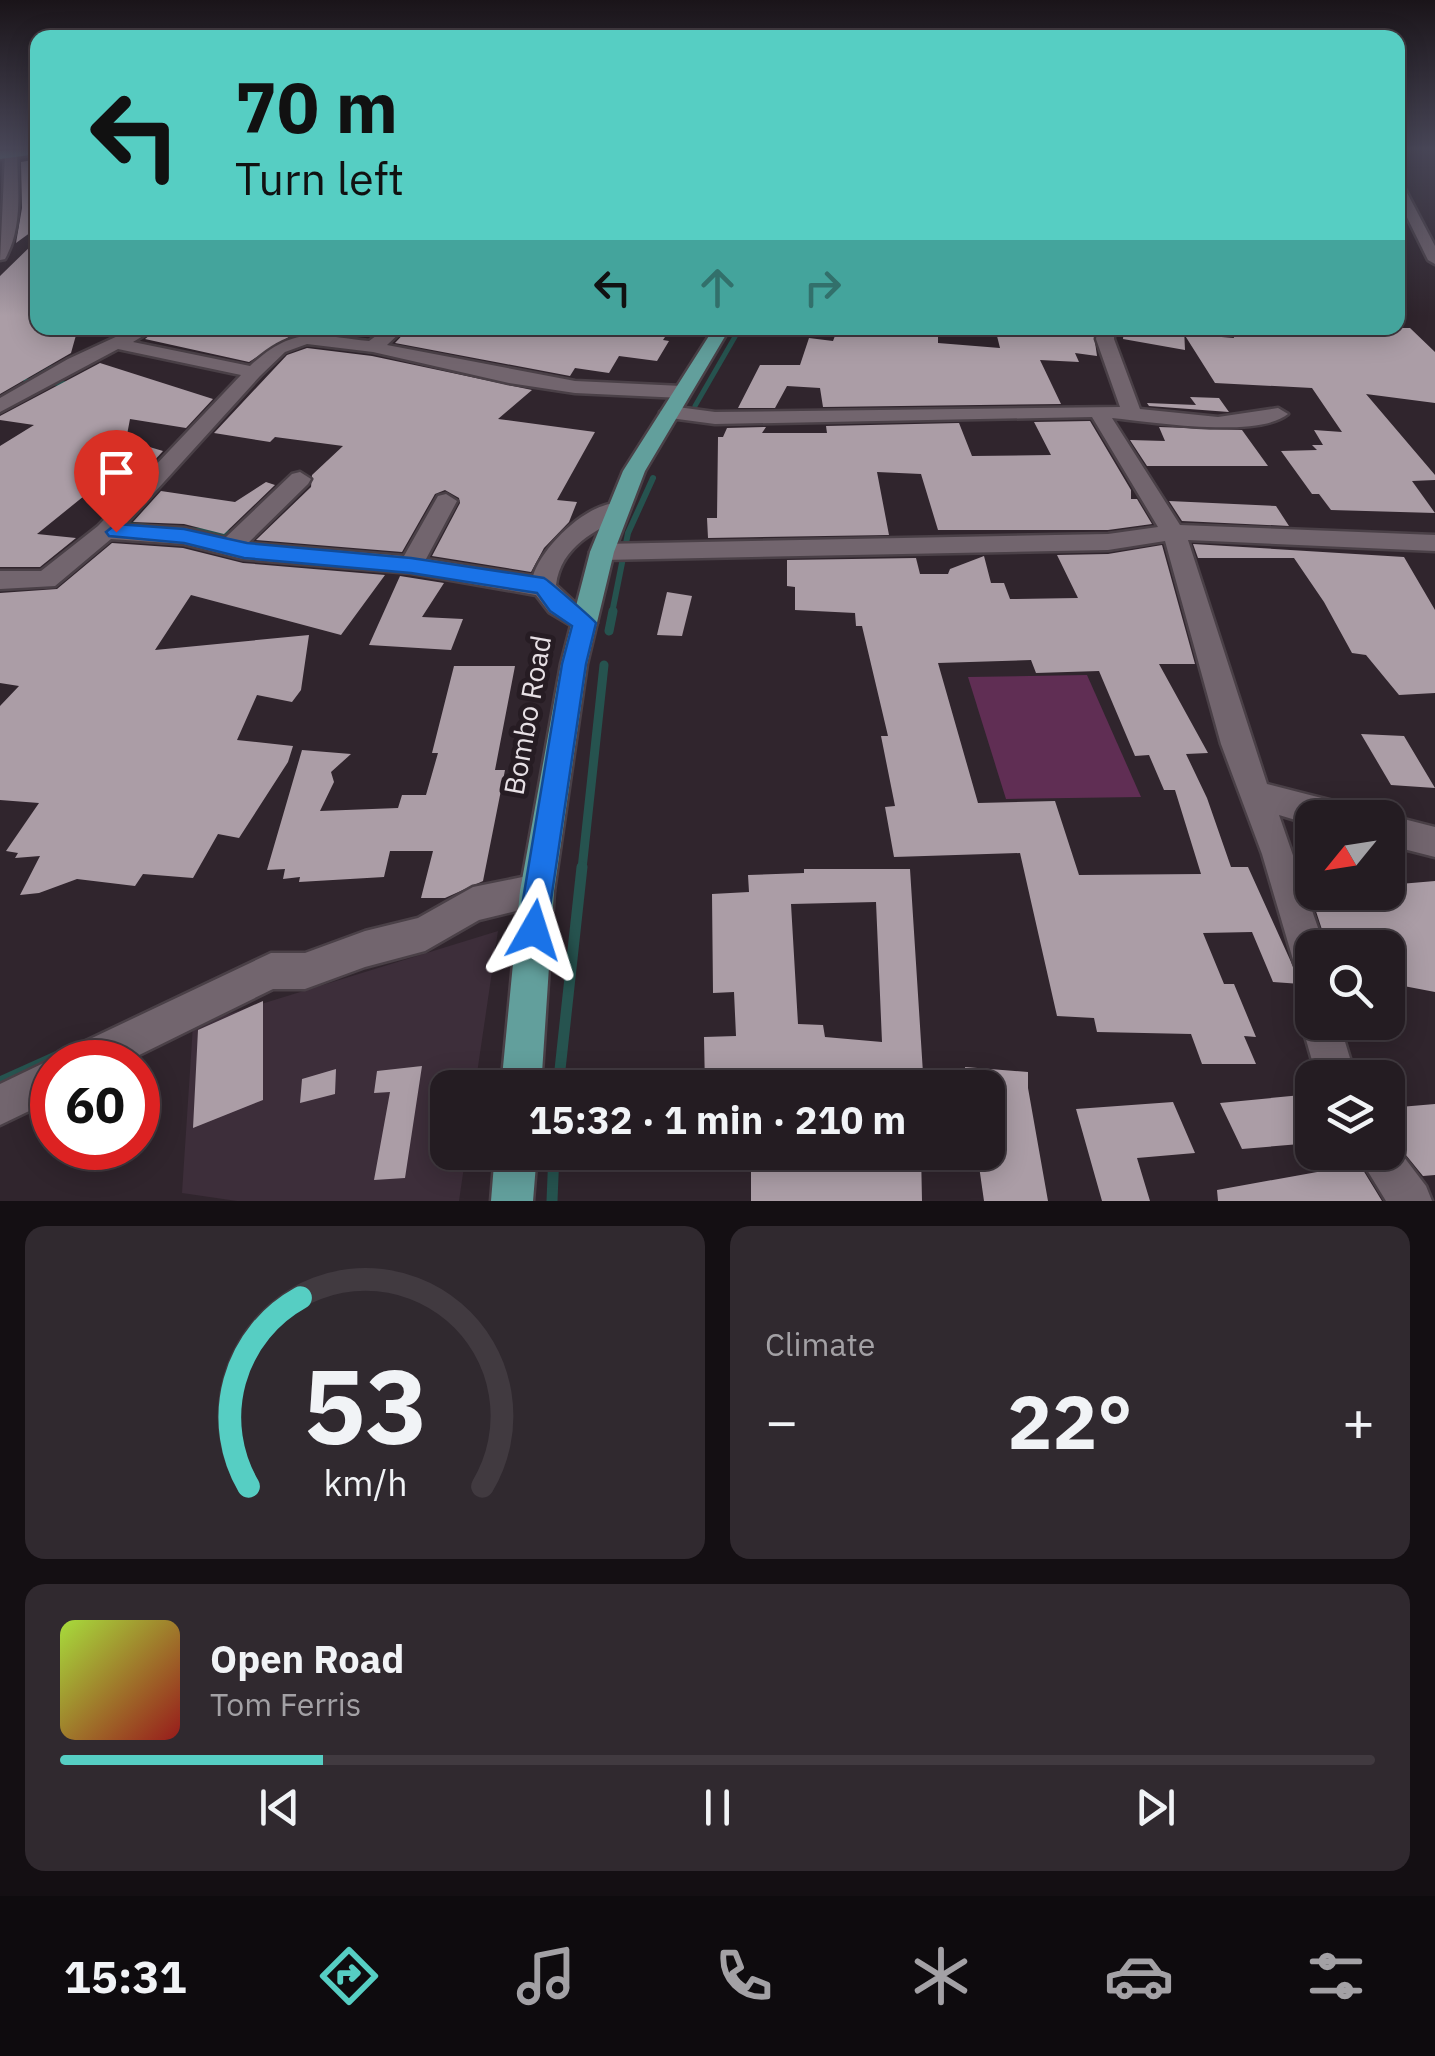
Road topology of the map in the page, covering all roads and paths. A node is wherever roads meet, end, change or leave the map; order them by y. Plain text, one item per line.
1 (9, 204) edge
2 (1406, 204) edge
3 (1405, 228) edge
4 (1418, 230) junction
5 (0, 256) edge
6 (1435, 260) edge
7 (121, 335) edge
8 (388, 335) edge
9 (718, 335) edge
10 (1105, 335) edge
11 (372, 347) junction
12 (254, 372) junction
13 (676, 402) junction
14 (0, 406) edge
15 (1098, 410) junction
16 (1132, 414) junction
17 (1278, 414) dead end
18 (300, 479) dead end
19 (446, 501) dead end
20 (618, 509) junction
21 (106, 531) junction
22 (1173, 532) junction
23 (1435, 542) edge
24 (232, 544) junction
25 (602, 552) junction
26 (411, 566) junction
27 (0, 580) edge
28 (544, 586) junction
29 (584, 623) junction
30 (1255, 795) junction
31 (1295, 806) edge
32 (1405, 834) edge
33 (1435, 842) edge
34 (537, 891) junction
35 (1301, 930) edge
36 (130, 1040) edge
37 (522, 1070) edge
38 (30, 1090) edge
39 (0, 1105) edge
40 (515, 1170) edge
41 (1389, 1170) edge
42 (512, 1201) edge
43 (1411, 1201) edge

1 - 5 street
2 - 4 street
3 - 4 street
4 - 6 street
7 - 12 street
7 - 14 street
8 - 11 street
9 - 13 main road, Bombo Road
10 - 16 street
11 - 12 street
11 - 13 street
12 - 21 street
13 - 15 street
13 - 20 main road, Bombo Road
15 - 16 street
15 - 22 street
16 - 17 street
18 - 24 street
19 - 26 street
20 - 25 main road, Bombo Road
20 - 28 street
21 - 24 street
21 - 27 street
22 - 23 street
22 - 25 street
22 - 30 street
24 - 26 street
25 - 29 main road, Bombo Road
26 - 28 street
28 - 29 street
29 - 34 main road, Bombo Road
30 - 31 street
30 - 35 street
32 - 33 street
34 - 36 street
34 - 37 main road, Bombo Road
38 - 39 street
40 - 42 main road
41 - 43 street

